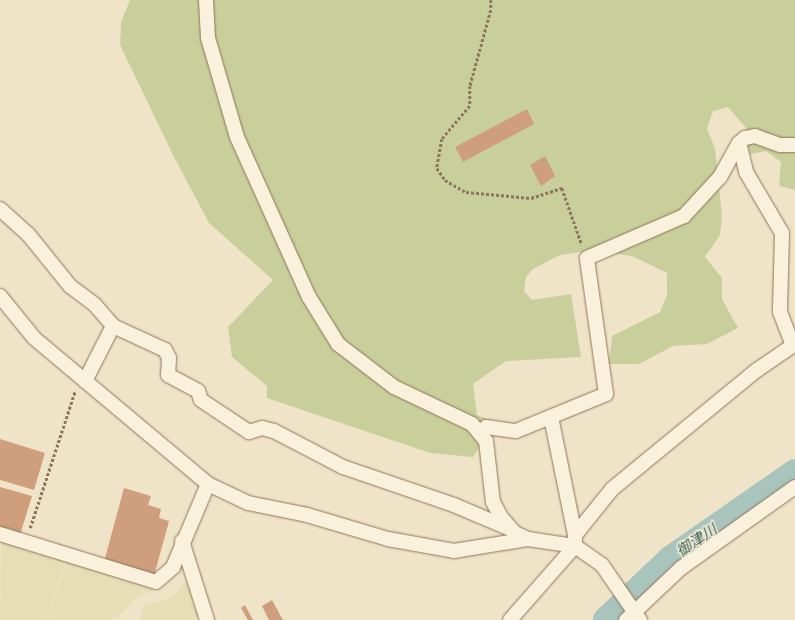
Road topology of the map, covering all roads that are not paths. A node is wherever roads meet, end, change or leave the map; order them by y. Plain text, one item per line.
1 (206, 0) edge
2 (739, 143) junction
3 (795, 146) edge
4 (0, 209) edge
5 (0, 296) edge
6 (113, 326) junction
7 (794, 345) edge
8 (82, 379) junction
9 (551, 417) junction
10 (480, 433) junction
11 (208, 484) junction
12 (795, 488) edge
13 (515, 533) junction
14 (0, 534) edge
15 (528, 539) junction
16 (182, 541) junction
17 (575, 541) junction
18 (633, 614) edge
19 (207, 620) edge
20 (510, 620) edge

1 - 10 street
2 - 3 street
2 - 7 street
2 - 9 street
4 - 6 street
5 - 8 street
6 - 8 street
6 - 13 street
7 - 17 street
8 - 11 street
9 - 10 street
9 - 17 street
10 - 13 street
11 - 15 street
11 - 16 street
12 - 18 street
13 - 15 street
14 - 16 street
15 - 17 street
16 - 19 street
17 - 18 street
17 - 20 street

